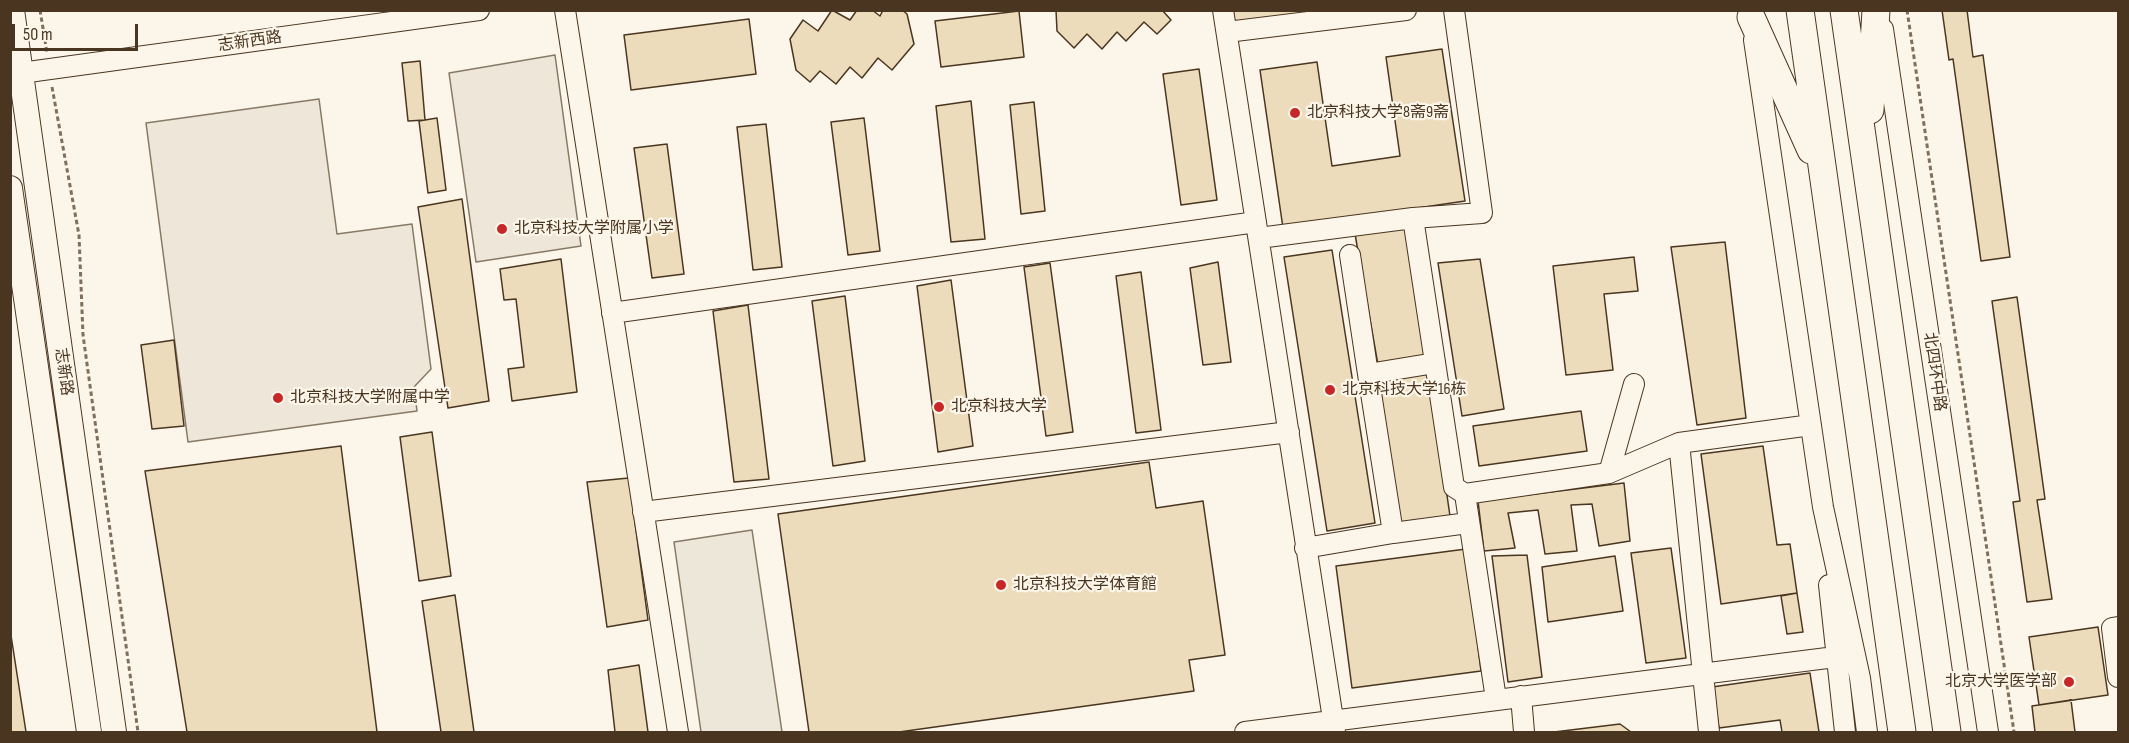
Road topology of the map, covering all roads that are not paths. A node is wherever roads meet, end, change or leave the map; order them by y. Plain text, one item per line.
1 (12, 10) edge
2 (479, 10) edge
3 (564, 10) edge
4 (1223, 10) edge
5 (1406, 10) edge
6 (1454, 10) edge
7 (1800, 10) edge
8 (1844, 10) edge
9 (1878, 10) edge
10 (1750, 14) edge
11 (1227, 32) junction
12 (16, 74) edge
13 (1867, 165) junction
14 (1824, 178) junction
15 (10, 188) edge
16 (1413, 218) junction
17 (1257, 230) junction
18 (1350, 255) dead end
19 (612, 313) junction
20 (1435, 363) junction
21 (1368, 374) junction
22 (1634, 384) dead end
23 (1810, 425) junction
24 (1289, 432) junction
25 (1678, 444) junction
26 (1609, 473) junction
27 (1465, 494) junction
28 (1822, 507) junction
29 (643, 512) junction
30 (1468, 523) junction
31 (1393, 533) junction
32 (1305, 548) junction
33 (2118, 627) edge
34 (1835, 657) junction
35 (1701, 674) junction
36 (2118, 677) edge
37 (1521, 696) junction
38 (1497, 699) junction
39 (1334, 726) edge
40 (89, 732) edge
41 (114, 732) edge
42 (678, 732) edge
43 (1245, 732) edge
44 (1524, 732) edge
45 (1709, 732) edge
46 (1845, 732) edge
47 (1868, 732) edge
48 (1902, 732) edge
49 (1947, 732) edge
50 (1988, 732) edge

1 - 12 main road, 志新路
2 - 12 street, 志新西路
3 - 19 street
4 - 11 street
5 - 11 street
6 - 16 street
7 - 14 highway
8 - 13 highway
9 - 13 highway
9 - 50 street, 北四环中路
10 - 14 highway
10 - 23 street
11 - 17 street
12 - 41 main road, 志新路
13 - 49 highway
14 - 48 highway
15 - 40 main road, 志新路
16 - 17 street
16 - 20 street
17 - 19 street
17 - 24 street
18 - 21 street
19 - 29 street
20 - 21 street
20 - 27 street
21 - 31 street
22 - 26 street
23 - 25 street
23 - 28 street
24 - 29 street
24 - 32 street
25 - 26 street
25 - 35 street
26 - 27 street
27 - 30 street
28 - 34 street
28 - 47 street
29 - 42 street
30 - 31 street
30 - 38 street
31 - 32 street
32 - 39 street
33 - 36 street
34 - 35 street
34 - 46 street
35 - 37 street
35 - 45 street
37 - 38 street
37 - 44 street
38 - 39 street
39 - 43 street

